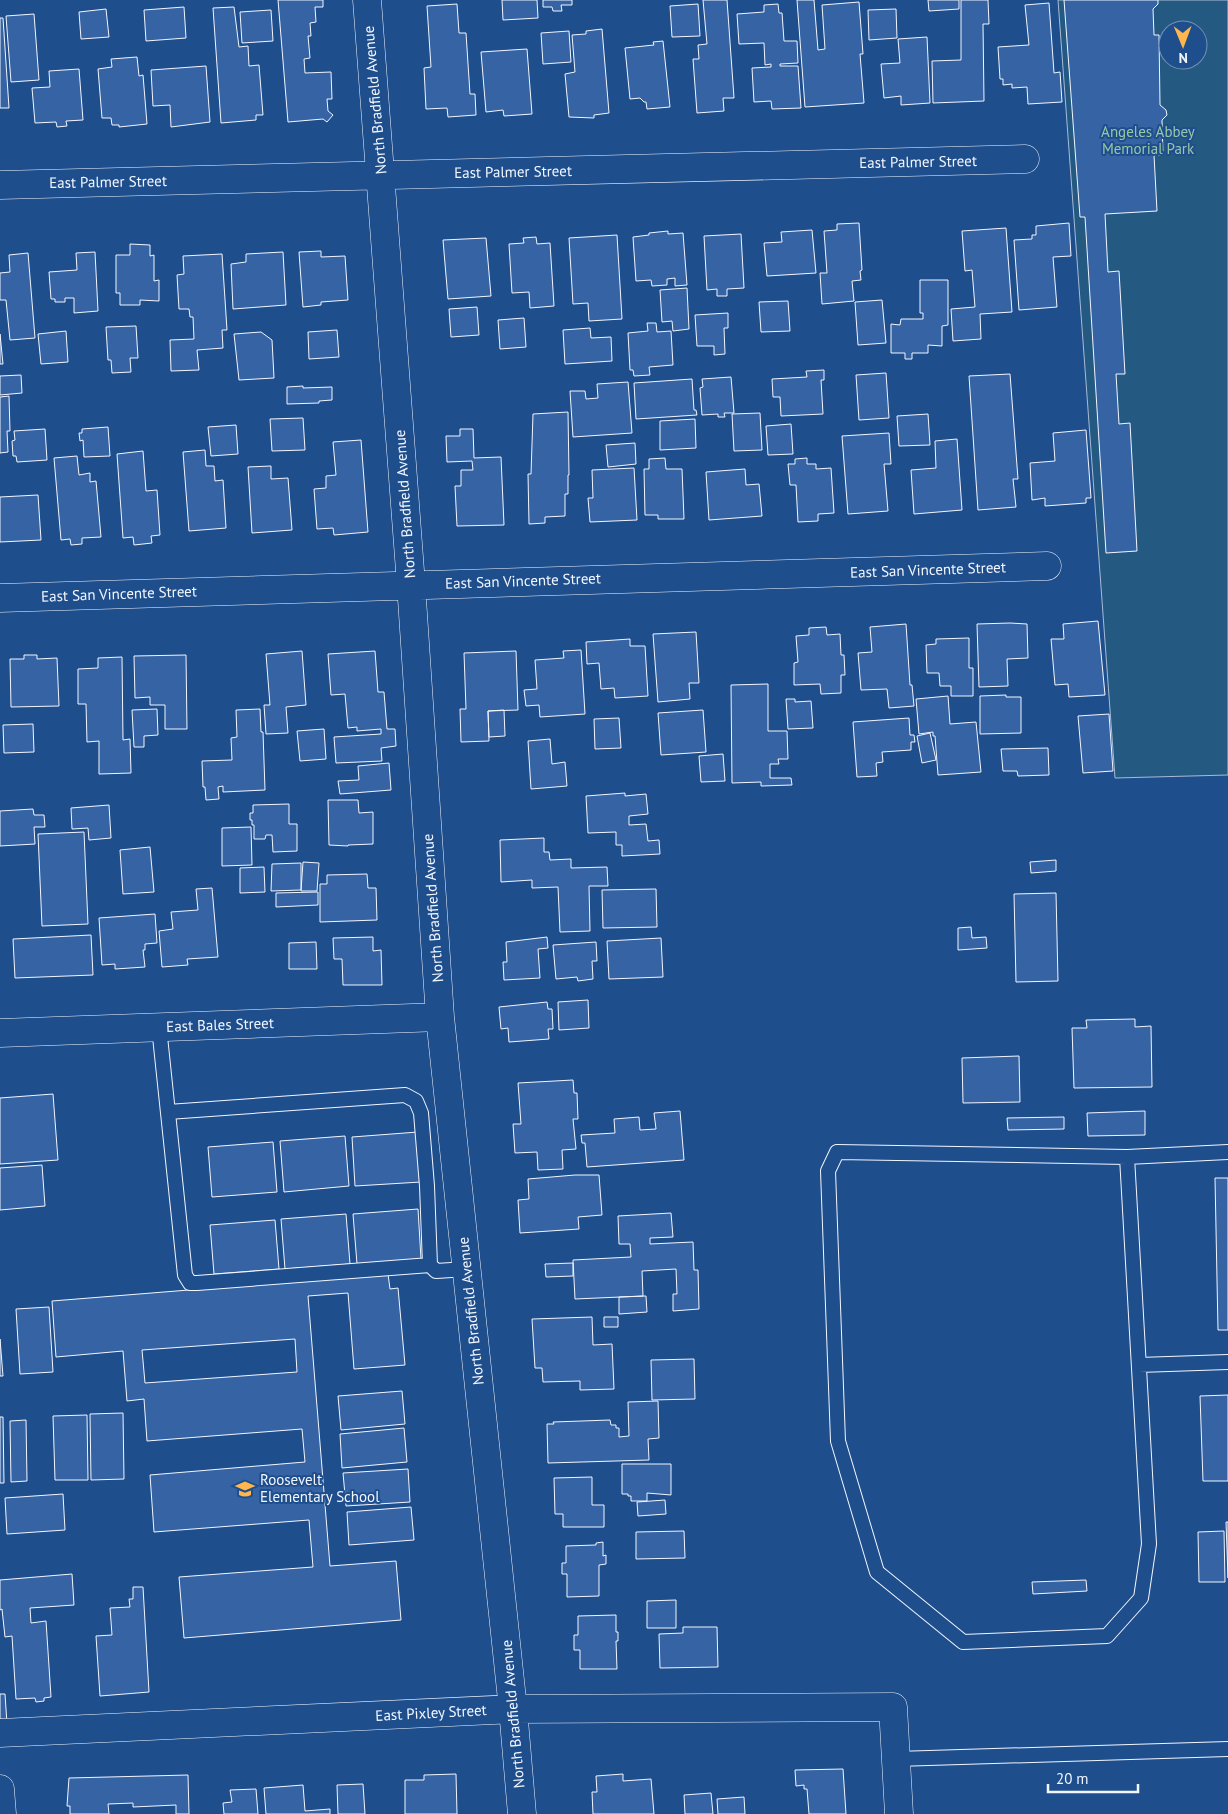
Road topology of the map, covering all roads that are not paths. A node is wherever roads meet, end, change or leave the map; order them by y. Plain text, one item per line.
1 (367, 0) edge
2 (1026, 159) dead end
3 (381, 175) junction
4 (0, 185) edge
5 (1047, 566) dead end
6 (411, 584) junction
7 (0, 598) edge
8 (440, 1017) junction
9 (159, 1027) junction
10 (0, 1033) edge
11 (168, 1112) junction
12 (1228, 1152) edge
13 (1128, 1157) junction
14 (430, 1265) junction
15 (467, 1269) junction
16 (1228, 1362) edge
17 (1139, 1365) junction
18 (513, 1709) junction
19 (0, 1733) edge
20 (1228, 1749) edge
21 (896, 1759) junction
22 (0, 1789) edge
23 (2, 1814) edge
24 (522, 1814) edge
25 (899, 1814) edge

1 - 3 street, North Bradfield Avenue
2 - 3 street, East Palmer Street
3 - 4 street, East Palmer Street
3 - 6 street, North Bradfield Avenue
5 - 6 street, East San Vincente Street
6 - 7 street, East San Vincente Street
6 - 8 street, North Bradfield Avenue
8 - 9 street, East Bales Street
8 - 15 street, North Bradfield Avenue
9 - 10 street, East Bales Street
9 - 11 lane
11 - 14 lane
11 - 14 lane
12 - 13 lane
13 - 17 lane
13 - 17 lane
14 - 15 lane
15 - 18 street, North Bradfield Avenue
16 - 17 lane
18 - 19 street, East Pixley Street
18 - 21 street, East Pixley Street
18 - 24 street, North Bradfield Avenue
20 - 21 lane
21 - 25 street
22 - 23 street

